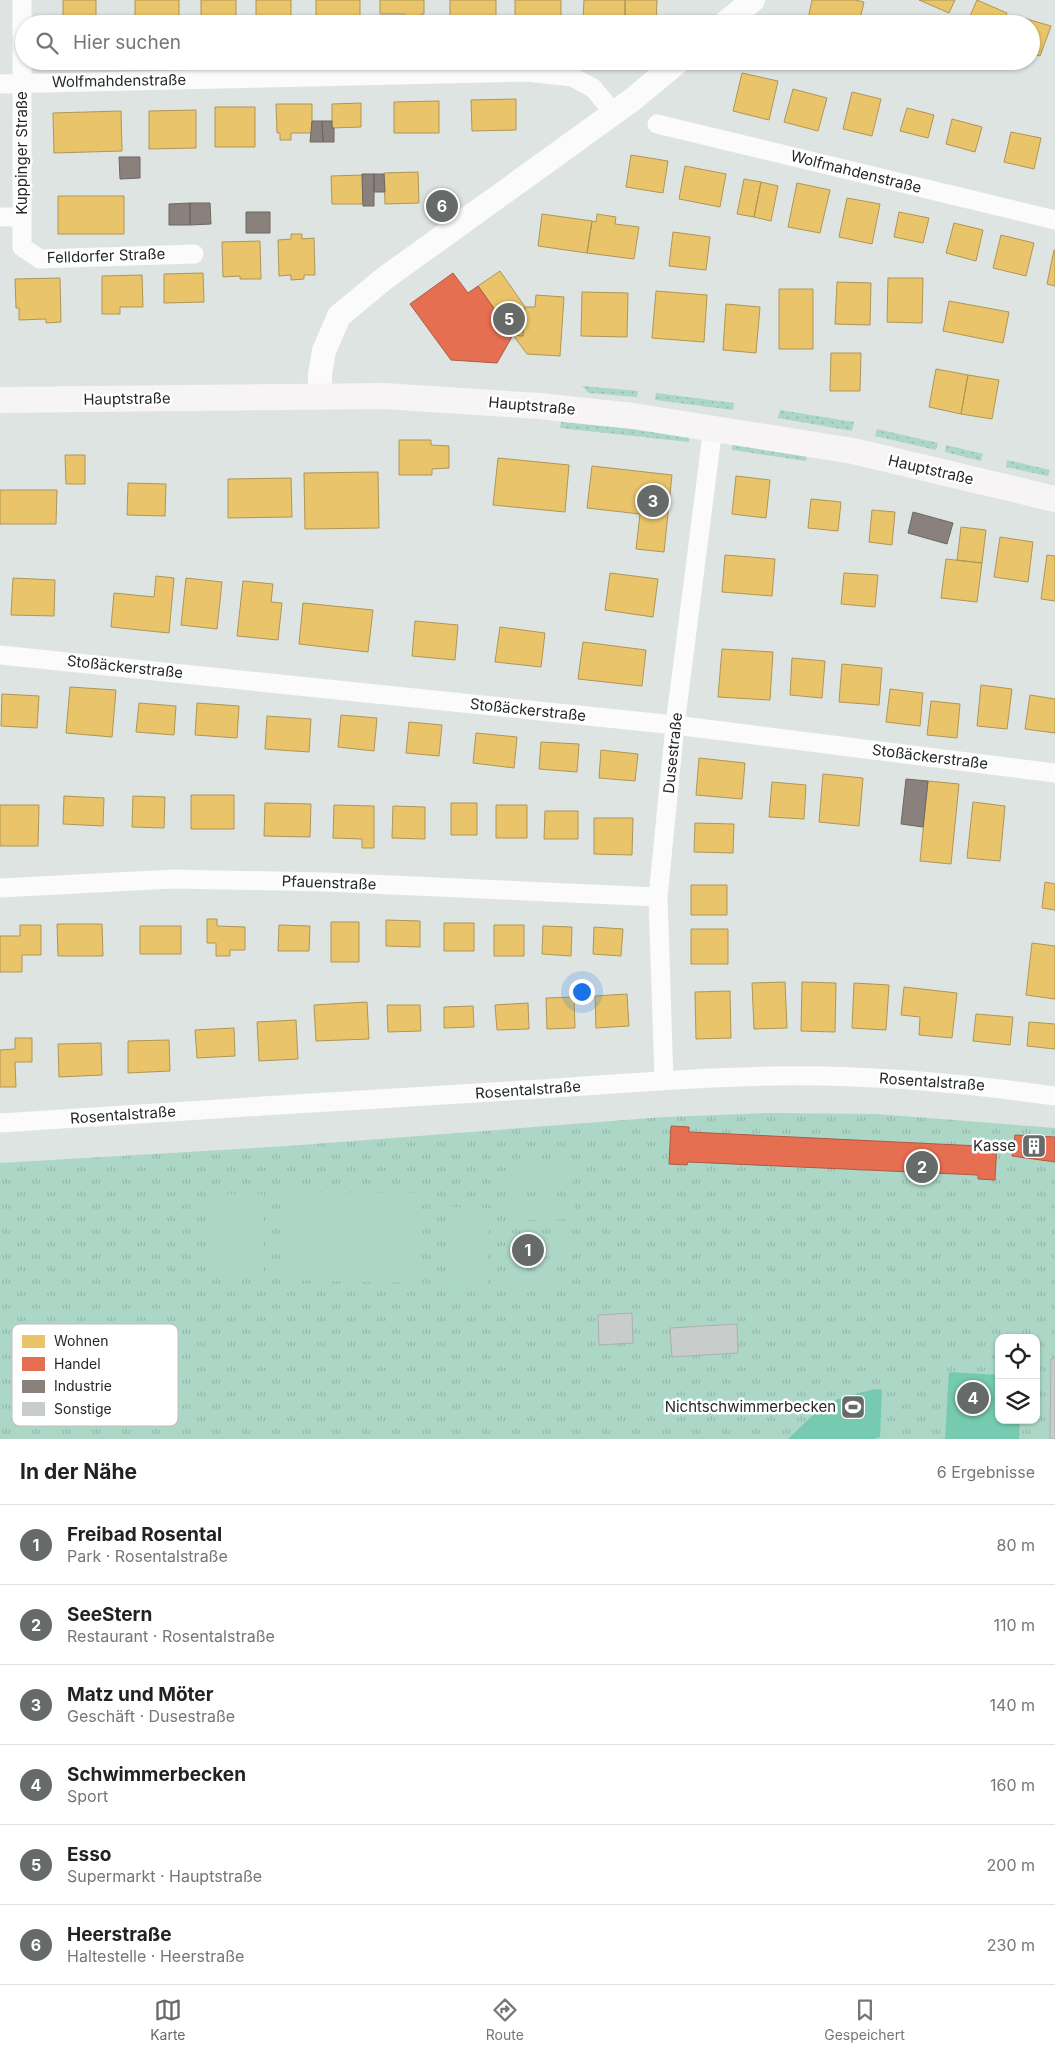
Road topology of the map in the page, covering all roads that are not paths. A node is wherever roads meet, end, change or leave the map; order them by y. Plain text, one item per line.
1 (22, 0) edge
2 (753, 0) edge
3 (22, 15) edge
4 (735, 15) edge
5 (22, 70) edge
6 (668, 70) edge
7 (0, 84) edge
8 (22, 84) junction
9 (614, 113) junction
10 (657, 124) dead end
11 (0, 217) edge
12 (22, 217) junction
13 (1055, 220) edge
14 (22, 247) joint
15 (194, 254) dead end
16 (320, 396) junction
17 (0, 400) edge
18 (713, 427) junction
19 (1055, 499) edge
20 (0, 655) edge
21 (675, 725) junction
22 (1055, 773) edge
23 (0, 888) edge
24 (658, 896) junction
25 (664, 1080) junction
26 (1055, 1096) edge
27 (0, 1123) edge

1 - 3 street, Kuppinger Straße
2 - 4 street
5 - 8 street, Kuppinger Straße
6 - 9 street
7 - 8 street, Wolfmahdenstraße
8 - 9 street, Wolfmahdenstraße
8 - 12 street, Kuppinger Straße
9 - 16 street
10 - 13 street, Wolfmahdenstraße
11 - 12 street
12 - 14 street, Kuppinger Straße
14 - 15 street, Felldorfer Straße
16 - 17 main road, Hauptstraße
16 - 18 main road, Hauptstraße
18 - 19 main road, Hauptstraße
18 - 21 street, Dusestraße
20 - 21 street, Stoßäckerstraße
21 - 22 street, Stoßäckerstraße
21 - 24 street, Dusestraße
23 - 24 street, Pfauenstraße
24 - 25 street, Dusestraße
25 - 26 street, Rosentalstraße
25 - 27 street, Rosentalstraße

